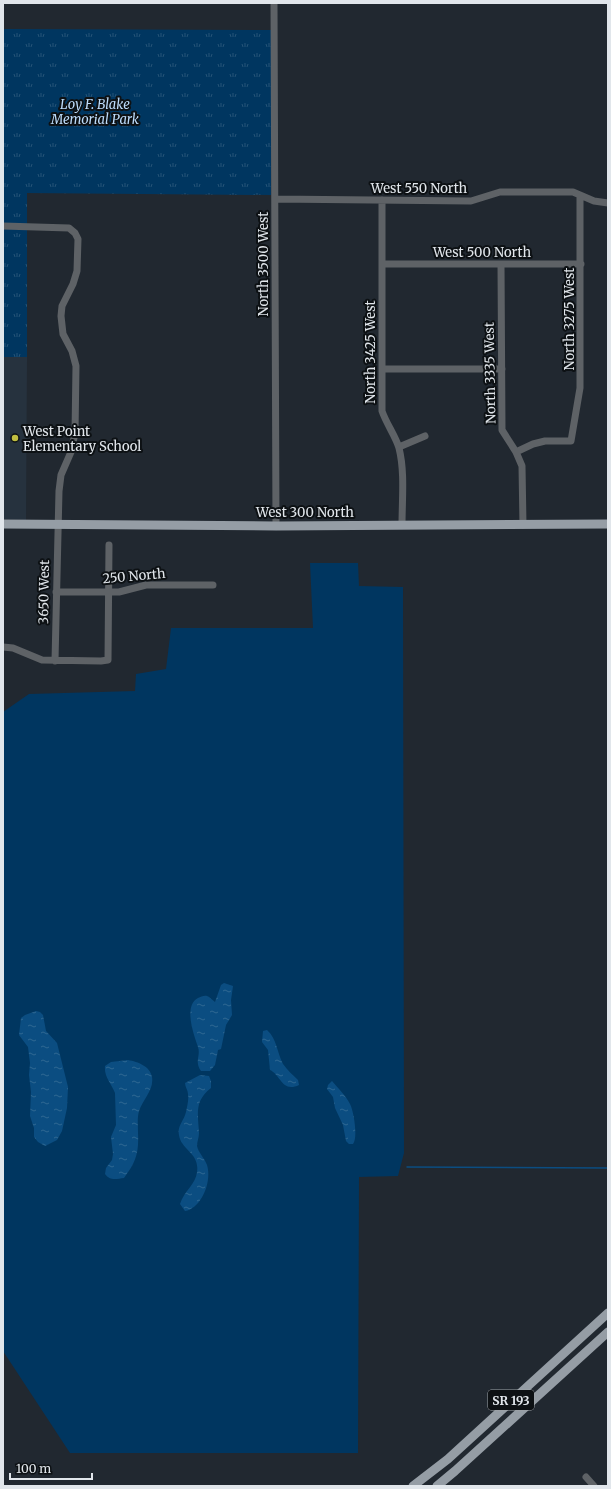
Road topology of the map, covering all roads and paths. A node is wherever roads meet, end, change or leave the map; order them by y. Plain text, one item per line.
1 (274, 3) edge
2 (580, 195) junction
3 (275, 199) junction
4 (382, 200) junction
5 (608, 203) edge
6 (3, 226) edge
7 (382, 264) junction
8 (501, 264) junction
9 (581, 264) junction
10 (382, 369) junction
11 (502, 369) junction
12 (425, 436) dead end
13 (399, 447) junction
14 (516, 452) junction
15 (3, 524) edge
16 (58, 524) junction
17 (608, 524) edge
18 (402, 525) junction
19 (523, 525) junction
20 (276, 526) junction
21 (108, 545) dead end
22 (214, 585) dead end
23 (56, 592) junction
24 (109, 592) junction
25 (3, 647) edge
26 (55, 661) junction
27 (608, 1313) edge
28 (608, 1332) edge
29 (586, 1477) dead end
30 (413, 1486) edge
31 (437, 1486) edge
32 (594, 1486) edge

1 - 3 street, North 3500 West
2 - 4 street, West 550 North
2 - 5 street, West 550 North
2 - 9 street, North 3275 West
3 - 4 street, West 550 North
3 - 20 street, North 3500 West
4 - 7 street, North 3425 West
6 - 16 street, 3650 West
7 - 8 street, West 500 North
7 - 10 street, North 3425 West
8 - 9 street, West 500 North
8 - 11 street, North 3335 West
9 - 14 street, North 3275 West
10 - 11 street
10 - 13 street, North 3425 West
11 - 14 street, North 3335 West
12 - 13 street
13 - 18 street, North 3425 West
14 - 19 street, North 3335 West
15 - 16 main road, West 300 North
16 - 20 main road, West 300 North
16 - 23 street, 3650 West
17 - 19 main road, West 300 North
18 - 19 main road, West 300 North
18 - 20 main road, West 300 North
21 - 24 street
22 - 24 street, 250 North
23 - 24 street, 250 North
23 - 26 street, 3650 West
24 - 26 street
25 - 26 street
27 - 30 main road, SR 193
28 - 31 main road, SR 193
29 - 32 street

